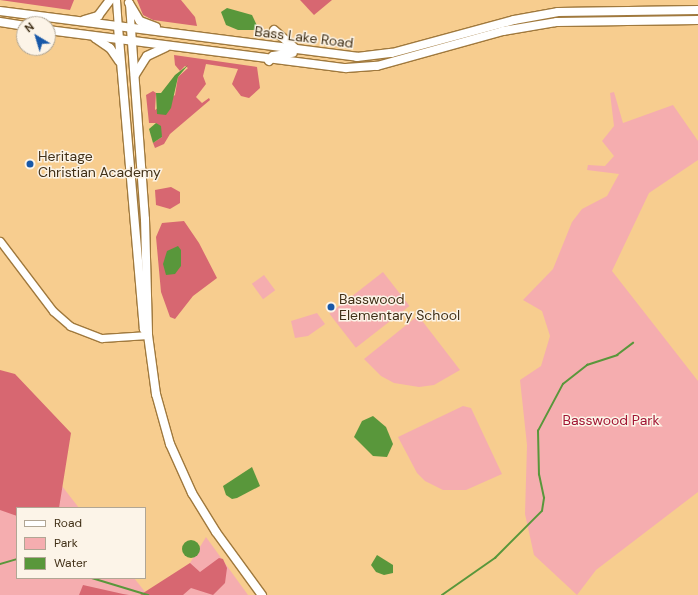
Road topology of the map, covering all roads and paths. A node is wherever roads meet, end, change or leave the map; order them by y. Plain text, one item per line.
1 (110, 0) edge
2 (116, 0) edge
3 (129, 1) edge
4 (698, 10) edge
5 (0, 11) edge
6 (698, 20) edge
7 (74, 21) junction
8 (0, 22) edge
9 (16, 25) edge
10 (118, 27) junction
11 (131, 29) junction
12 (274, 30) dead end
13 (56, 31) edge
14 (92, 36) junction
15 (119, 40) junction
16 (132, 41) junction
17 (233, 42) junction
18 (166, 46) junction
19 (302, 52) junction
20 (269, 61) junction
21 (121, 63) junction
22 (134, 76) junction
23 (0, 240) edge
24 (148, 335) junction
25 (262, 595) edge

1 - 7 main road
2 - 10 street
3 - 11 street
3 - 17 main road
4 - 19 main road, Bass Lake Road
5 - 7 main road, Bass Lake Road
6 - 20 main road, Bass Lake Road
7 - 10 main road, Bass Lake Road
8 - 9 main road
10 - 11 main road, Bass Lake Road
10 - 15 main road
11 - 16 main road
11 - 17 main road, Bass Lake Road
12 - 19 main road
13 - 14 main road, Bass Lake Road
14 - 15 main road, Bass Lake Road
14 - 21 main road
15 - 16 main road, Bass Lake Road
15 - 21 main road
16 - 18 main road, Bass Lake Road
16 - 22 main road
17 - 19 main road, Bass Lake Road
18 - 20 main road, Bass Lake Road
18 - 22 main road
19 - 20 main road
21 - 24 main road
22 - 24 main road
23 - 24 street
24 - 25 main road

